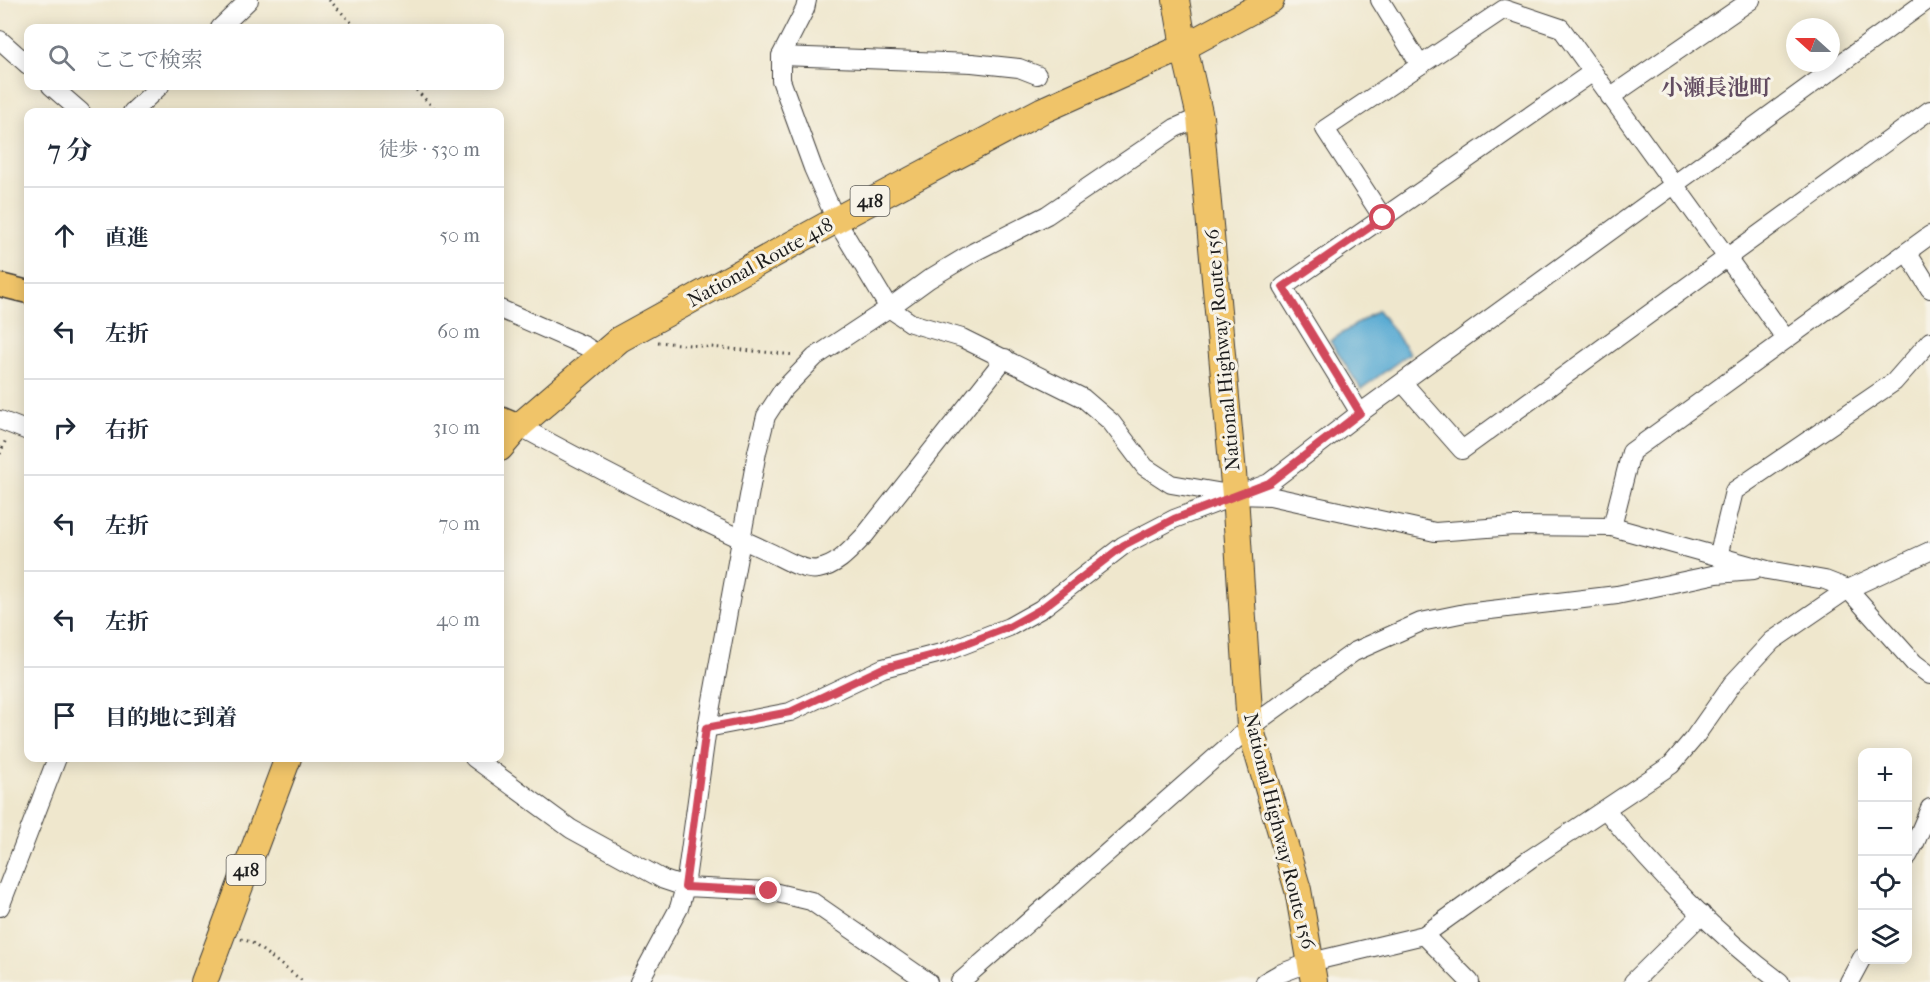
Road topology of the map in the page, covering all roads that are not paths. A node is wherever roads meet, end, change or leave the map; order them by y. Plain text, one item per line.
1 (249, 0) edge
2 (807, 0) edge
3 (1176, 0) edge
4 (1270, 0) edge
5 (1380, 0) edge
6 (1751, 0) edge
7 (1926, 2) edge
8 (223, 24) edge
9 (0, 39) edge
10 (1184, 47) junction
11 (781, 56) junction
12 (24, 61) edge
13 (1420, 66) junction
14 (1593, 72) junction
15 (1037, 75) dead end
16 (56, 90) edge
17 (156, 90) edge
18 (1611, 97) junction
19 (76, 108) edge
20 (136, 108) edge
21 (1930, 110) edge
22 (1200, 117) junction
23 (1674, 185) junction
24 (1383, 218) junction
25 (836, 220) junction
26 (1930, 235) edge
27 (1907, 252) junction
28 (1728, 258) junction
29 (0, 285) edge
30 (1930, 289) edge
31 (24, 291) edge
32 (889, 308) junction
33 (504, 311) edge
34 (1786, 339) junction
35 (1930, 342) edge
36 (600, 356) junction
37 (1005, 358) junction
38 (1403, 382) junction
39 (1360, 413) junction
40 (0, 420) edge
41 (509, 422) edge
42 (24, 429) edge
43 (504, 436) edge
44 (1235, 495) junction
45 (1612, 527) junction
46 (741, 540) junction
47 (1930, 551) edge
48 (1718, 557) junction
49 (1767, 570) junction
50 (1848, 589) junction
51 (1930, 675) edge
52 (706, 728) junction
53 (1250, 728) junction
54 (55, 762) edge
55 (286, 762) edge
56 (479, 762) edge
57 (1930, 808) edge
58 (1606, 810) junction
59 (1912, 847) edge
60 (685, 887) junction
61 (0, 907) edge
62 (1702, 914) junction
63 (1424, 935) junction
64 (1860, 964) edge
65 (1312, 972) edge
66 (204, 982) edge
67 (639, 982) edge
68 (928, 982) edge
69 (960, 982) edge
70 (1265, 982) edge
71 (1470, 982) edge
72 (1633, 982) edge
73 (1780, 982) edge
74 (1849, 982) edge

1 - 8 street
2 - 11 street
3 - 10 highway, National Highway Route 156
4 - 10 highway, National Route 418 / 418
5 - 13 street
6 - 18 street
7 - 23 street
9 - 12 street
10 - 22 highway, National Highway Route 156
10 - 25 highway, National Route 418 / 418
11 - 15 street
11 - 25 street
13 - 14 street
13 - 24 street
14 - 18 street
14 - 24 street
16 - 19 street
17 - 20 street
18 - 23 street
21 - 28 street
22 - 32 street
22 - 44 highway, National Highway Route 156
23 - 28 street
23 - 38 street
24 - 39 street
25 - 32 street
25 - 36 highway, National Route 418 / 418
26 - 27 street
27 - 30 street
27 - 34 street
28 - 34 street
28 - 38 street
29 - 31 main road
32 - 37 street
32 - 46 street
33 - 36 street
34 - 45 street
35 - 48 street
36 - 41 highway, National Route 418 / 418
37 - 44 street
37 - 46 street
38 - 39 street
39 - 44 street
40 - 42 street
41 - 43 highway, National Route 418 / 418
41 - 46 street
44 - 45 street
44 - 52 street
44 - 53 highway, National Highway Route 156
45 - 48 street
46 - 52 street
47 - 50 street
48 - 49 street
49 - 50 street
49 - 53 street
50 - 51 street
50 - 58 street
52 - 60 street
53 - 65 highway, National Highway Route 156
53 - 69 street
54 - 61 street
55 - 66 highway, 418
56 - 60 street
57 - 59 street
58 - 62 street
58 - 63 street
60 - 67 street
60 - 68 street
62 - 72 street
62 - 73 street
63 - 65 street
63 - 71 street
64 - 74 street
65 - 70 street

